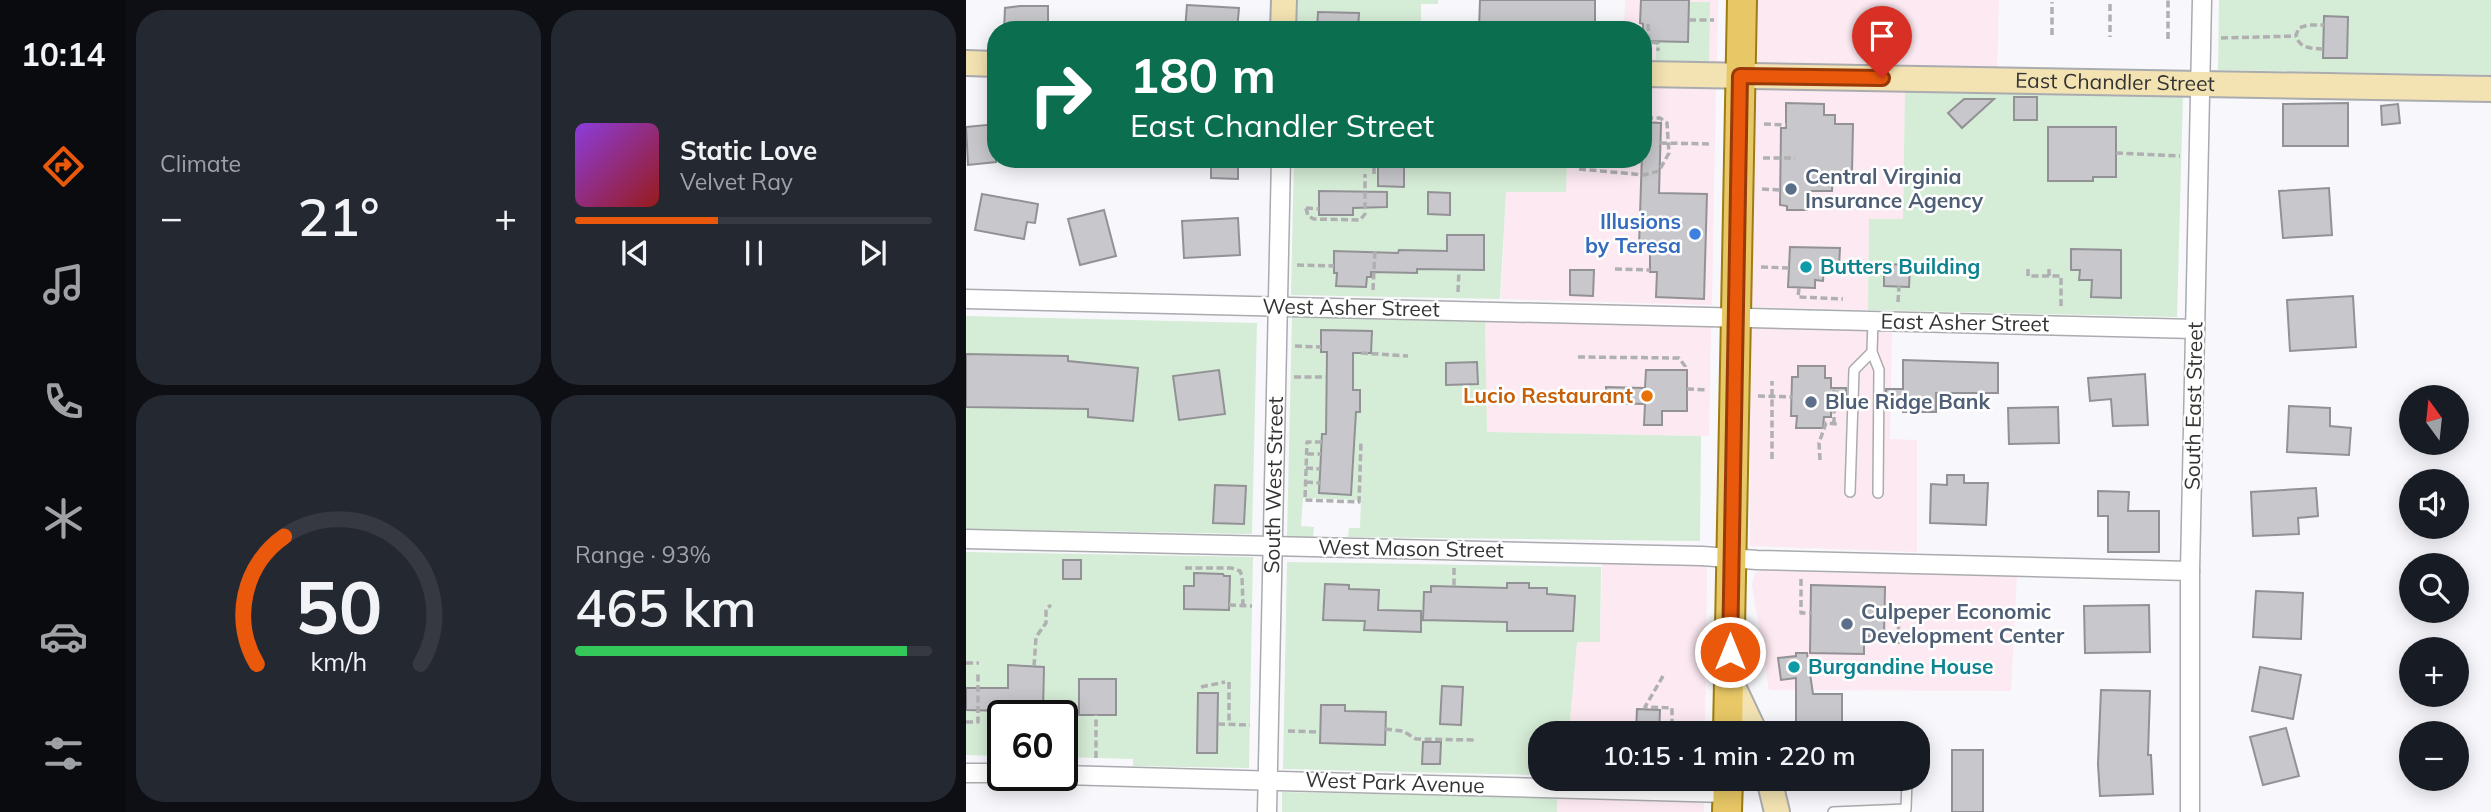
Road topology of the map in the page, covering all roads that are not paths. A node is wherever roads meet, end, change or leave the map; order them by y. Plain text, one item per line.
1 (1284, 0) edge
2 (1742, 0) edge
3 (2203, 0) edge
4 (1283, 21) edge
5 (966, 63) edge
6 (987, 64) edge
7 (1652, 74) edge
8 (1740, 76) junction
9 (2201, 83) junction
10 (2491, 89) edge
11 (1281, 168) edge
12 (966, 299) edge
13 (1277, 307) junction
14 (1735, 318) junction
15 (1873, 321) junction
16 (2195, 329) junction
17 (1872, 352) junction
18 (1850, 492) dead end
19 (1878, 493) dead end
20 (966, 539) edge
21 (1274, 546) junction
22 (1730, 558) junction
23 (2190, 571) junction
24 (1730, 678) junction
25 (1728, 721) edge
26 (1750, 721) edge
27 (966, 773) edge
28 (987, 773) edge
29 (1078, 775) edge
30 (1268, 779) junction
31 (1772, 791) edge
32 (1907, 791) edge
33 (1727, 795) edge
34 (1267, 812) edge
35 (1777, 812) edge
36 (1833, 812) edge
37 (2190, 812) edge

1 - 4 street
2 - 8 main road
3 - 9 street, South East Street
5 - 6 street
7 - 8 street, East Chandler Street
8 - 9 street, East Chandler Street
8 - 14 main road
9 - 10 street, East Chandler Street
9 - 16 street, South East Street
11 - 13 street, South West Street
12 - 13 street, West Asher Street
13 - 14 street, West Asher Street
13 - 21 street, South West Street
14 - 15 street, East Asher Street
14 - 22 main road
15 - 16 street, East Asher Street
15 - 17 lane
16 - 23 street, South East Street
17 - 18 lane
17 - 19 lane
20 - 21 street, West Mason Street
21 - 22 street, West Mason Street
21 - 30 street, South West Street
22 - 23 street, West Mason Street
22 - 24 main road
23 - 37 street, South East Street
24 - 25 main road
24 - 26 street
27 - 28 street
29 - 30 street, West Park Avenue
30 - 33 street, West Park Avenue
30 - 34 street, South West Street
31 - 35 street
32 - 36 lane

